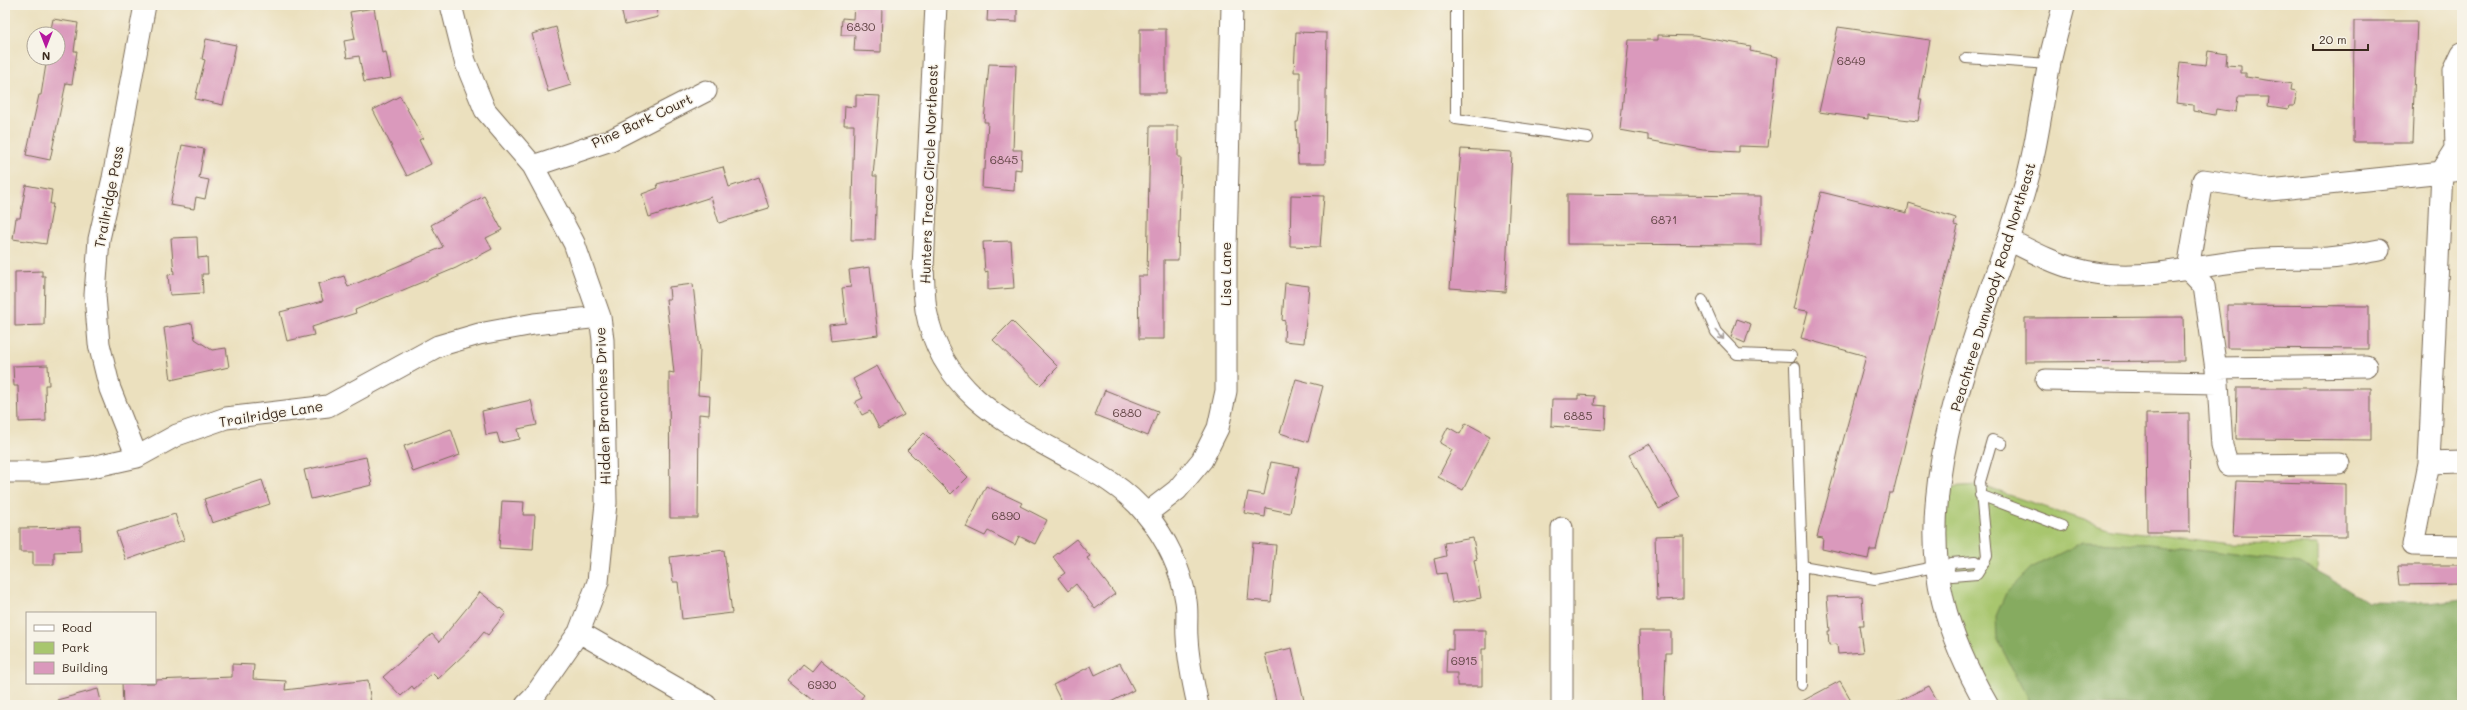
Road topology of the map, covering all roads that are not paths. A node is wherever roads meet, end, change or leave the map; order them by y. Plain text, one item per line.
1 (145, 5) edge
2 (451, 5) edge
3 (936, 5) edge
4 (1232, 5) edge
5 (1456, 5) edge
6 (2064, 5) edge
7 (2462, 53) edge
8 (1966, 58) dead end
9 (2049, 64) junction
10 (706, 91) dead end
11 (1588, 138) dead end
12 (533, 166) junction
13 (2452, 171) edge
14 (2009, 240) junction
15 (2379, 250) dead end
16 (2188, 269) junction
17 (1702, 300) dead end
18 (600, 317) junction
19 (1791, 356) dead end
20 (2366, 366) dead end
21 (1795, 367) dead end
22 (2217, 375) junction
23 (2046, 380) dead end
24 (2002, 444) dead end
25 (137, 456) junction
26 (2462, 462) edge
27 (2429, 463) junction
28 (2339, 464) dead end
29 (5, 472) edge
30 (1980, 495) junction
31 (1146, 514) junction
32 (2062, 526) dead end
33 (1562, 528) dead end
34 (2462, 546) edge
35 (1802, 566) junction
36 (1943, 568) junction
37 (578, 632) junction
38 (1802, 685) dead end
39 (526, 705) edge
40 (706, 705) edge
41 (1198, 705) edge
42 (1562, 705) edge
43 (1987, 705) edge

1 - 25 street, Trailridge Pass
2 - 12 street, Hidden Branches Drive
3 - 31 street, Hunters Trace Circle Northeast
4 - 31 street, Lisa Lane
5 - 11 lane
6 - 9 street, Peachtree Dunwoody Road Northeast
7 - 13 street
8 - 9 lane
9 - 14 street, Peachtree Dunwoody Road Northeast
10 - 12 street, Pine Bark Court
12 - 18 street, Hidden Branches Drive
13 - 16 street
13 - 27 street
14 - 16 street
14 - 36 street, Peachtree Dunwoody Road Northeast
15 - 16 street
16 - 22 street
17 -> 19 lane
18 - 25 street, Trailridge Lane
18 - 37 street, Hidden Branches Drive
20 - 22 street
21 - 35 lane
22 - 23 street
22 - 28 street
24 - 30 lane
25 - 29 street, Trailridge Lane
26 - 27 street
27 - 34 street
30 - 32 lane
30 - 36 lane
31 - 41 street, Hunters Trace Circle Northeast
33 - 42 street
35 - 36 lane
35 - 38 lane
36 - 43 street, Peachtree Dunwoody Road Northeast
37 - 39 street, Hidden Branches Drive
37 - 40 street

